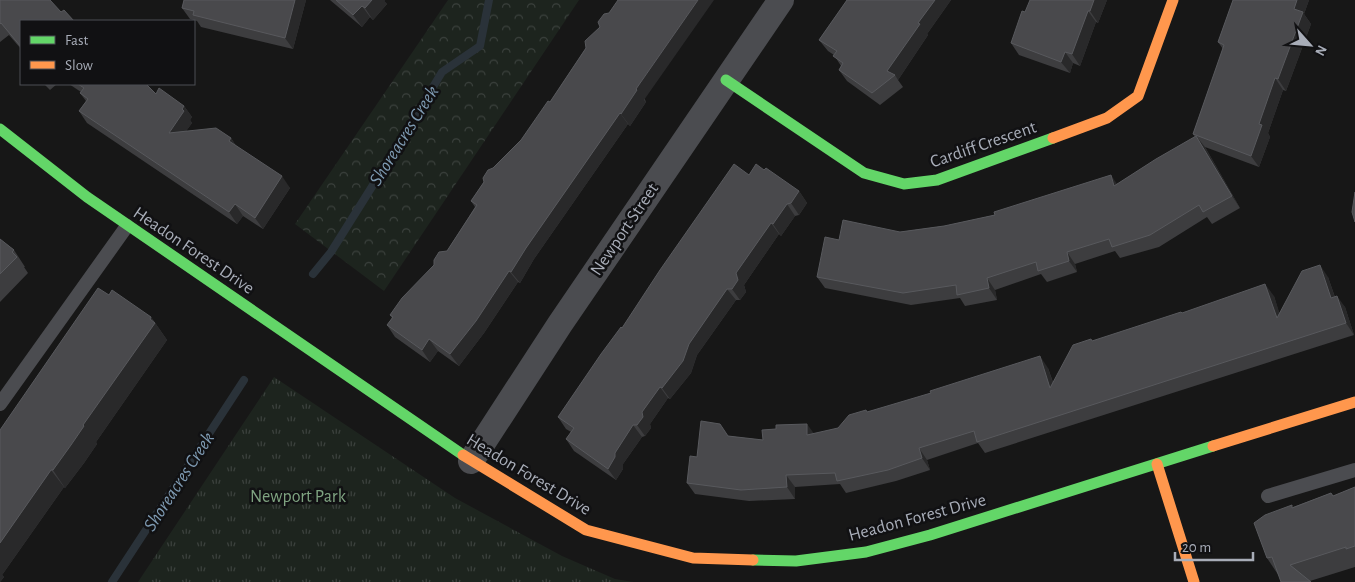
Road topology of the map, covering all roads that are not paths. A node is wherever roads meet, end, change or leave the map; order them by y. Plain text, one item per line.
1 (782, 0) edge
2 (1173, 0) edge
3 (726, 80) junction
4 (0, 129) edge
5 (127, 226) junction
6 (1355, 402) edge
7 (0, 404) edge
8 (471, 461) junction
9 (1157, 464) junction
10 (1355, 470) edge
11 (1268, 496) dead end
12 (1194, 582) edge

1 - 3 street, Newport Street
2 - 3 street, Cardiff Crescent
3 - 8 street, Newport Street
4 - 5 street, Headon Forest Drive
5 - 7 lane
5 - 8 street, Headon Forest Drive
6 - 9 street, Headon Forest Drive
8 - 9 street, Headon Forest Drive
9 - 12 street
10 - 11 lane

